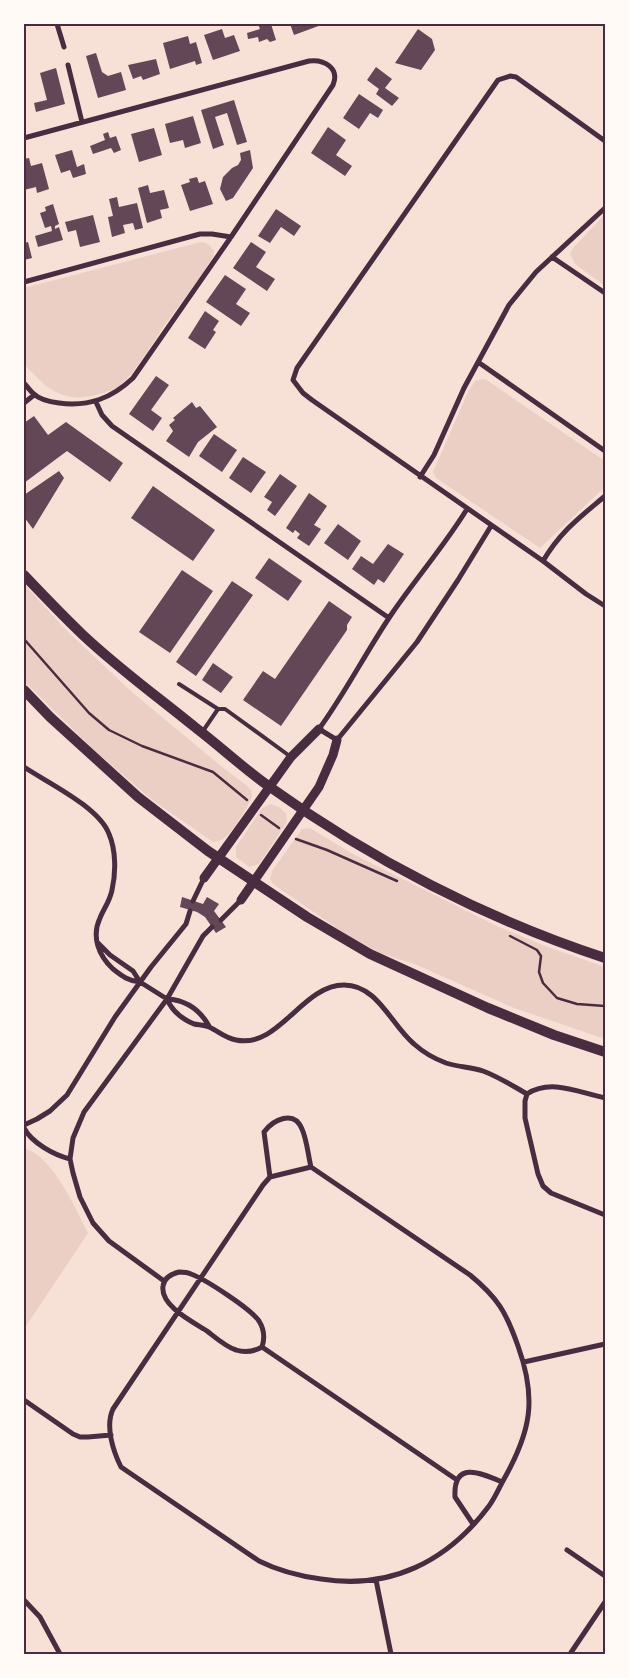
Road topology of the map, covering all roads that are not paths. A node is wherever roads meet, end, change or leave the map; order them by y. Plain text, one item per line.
1 (57, 24) edge
2 (64, 47) dead end
3 (68, 65) dead end
4 (82, 122) junction
5 (24, 138) edge
6 (605, 141) edge
7 (605, 208) edge
8 (231, 237) junction
9 (552, 257) junction
10 (24, 282) edge
11 (605, 293) edge
12 (478, 362) junction
13 (24, 382) edge
14 (34, 395) junction
15 (24, 402) edge
16 (96, 402) junction
17 (605, 451) edge
18 (420, 477) junction
19 (605, 496) edge
20 (467, 509) junction
21 (492, 526) junction
22 (543, 561) junction
23 (24, 575) edge
24 (605, 606) edge
25 (389, 618) junction
26 (179, 684) dead end
27 (24, 690) edge
28 (218, 709) junction
29 (319, 729) junction
30 (202, 732) junction
31 (337, 740) junction
32 (291, 757) junction
33 (24, 767) edge
34 (269, 787) junction
35 (304, 810) junction
36 (219, 858) junction
37 (204, 878) joint
38 (255, 882) junction
39 (241, 900) joint
40 (193, 901) dead end
41 (190, 910) dead end
42 (222, 920) dead end
43 (212, 927) dead end
44 (97, 941) junction
45 (605, 958) edge
46 (140, 982) junction
47 (167, 999) junction
48 (208, 1026) junction
49 (605, 1052) edge
50 (527, 1094) junction
51 (605, 1098) edge
52 (24, 1126) edge
53 (70, 1159) junction
54 (311, 1167) junction
55 (270, 1177) junction
56 (605, 1215) edge
57 (201, 1279) junction
58 (164, 1281) junction
59 (179, 1312) junction
60 (605, 1344) edge
61 (262, 1347) junction
62 (524, 1362) junction
63 (24, 1400) edge
64 (111, 1435) junction
65 (457, 1480) junction
66 (502, 1482) junction
67 (473, 1524) junction
68 (567, 1550) dead end
69 (605, 1576) edge
70 (376, 1580) junction
71 (24, 1600) edge
72 (605, 1602) edge
73 (60, 1654) edge
74 (391, 1654) edge
75 (397, 1654) edge
76 (570, 1654) edge

1 - 2 street
3 - 4 street
4 - 5 street
4 - 8 street
6 - 18 street
7 - 9 street
8 - 10 street
8 - 16 street
9 - 11 street
9 - 12 street
12 - 17 street
12 - 18 street
13 - 14 street
14 - 15 street
14 - 16 street
16 - 25 street
18 - 20 street
19 - 22 street
20 - 21 street
20 - 25 street
21 - 22 street
21 - 31 street
22 - 24 street
23 - 30 main road
25 - 29 street
26 - 28 lane
27 - 36 main road
28 - 30 lane
28 - 32 lane
29 - 31 street
29 - 32 street
30 - 34 main road
31 - 35 street
32 - 34 street
33 - 44 street
34 - 35 main road
34 - 36 street
35 - 38 street
35 - 45 main road
36 - 37 street
36 - 38 main road
37 - 40 street
38 - 39 street
38 - 49 main road
39 - 42 street
41 - 46 street
43 - 47 street
44 - 46 street
44 - 46 street
46 - 47 street
46 - 52 street
47 - 48 street
47 - 48 street
47 - 53 street
48 - 50 street
50 - 51 street
50 - 56 street
52 - 53 street
53 - 58 street
54 - 55 street
54 - 55 street
54 - 62 street
55 - 57 street
57 - 58 street
57 - 59 street
57 - 61 street
58 - 59 street
59 - 61 street
59 - 64 street
60 - 62 street
61 - 65 street
62 - 66 street
63 - 64 street
64 - 70 street
65 - 66 street
65 - 67 street
66 - 67 street
67 - 70 street
68 - 69 street
70 - 74 street
71 - 73 street
72 - 76 street
74 - 75 street

